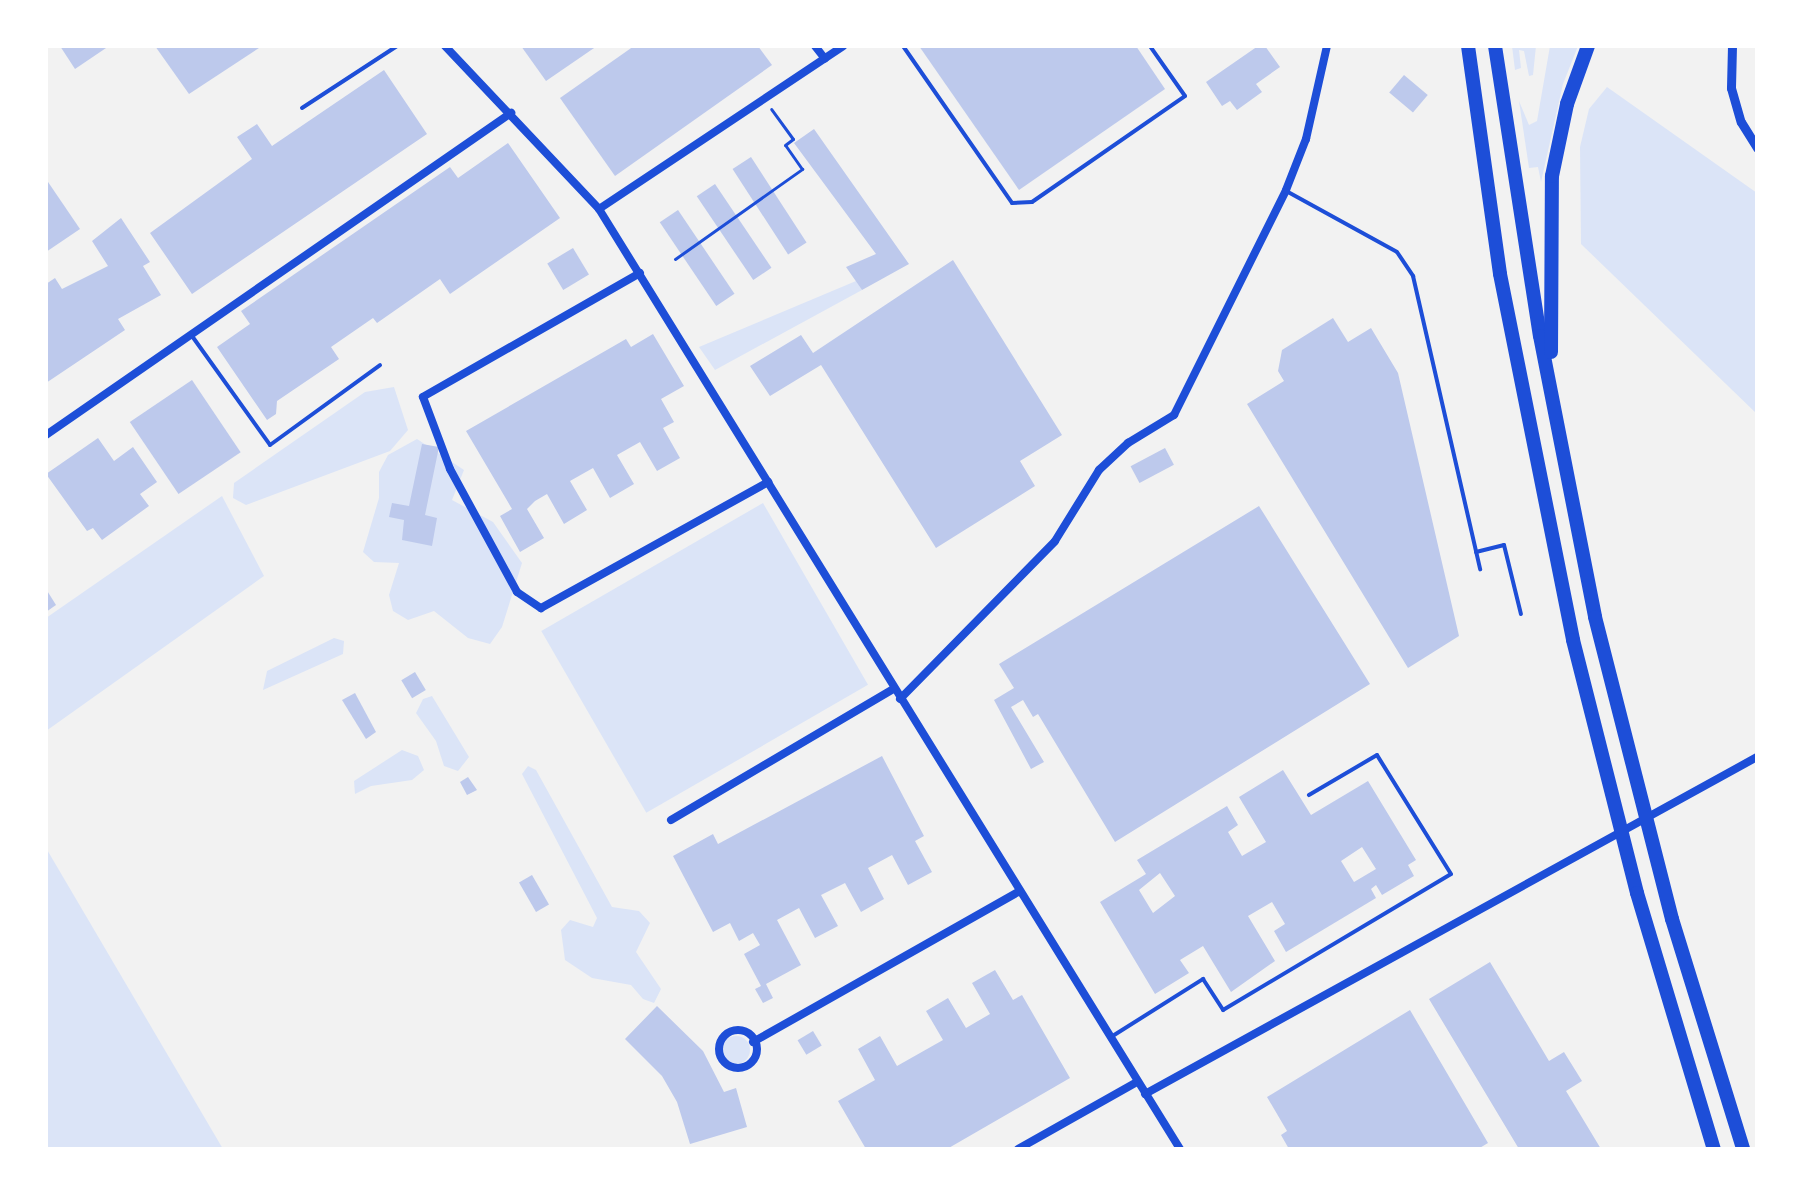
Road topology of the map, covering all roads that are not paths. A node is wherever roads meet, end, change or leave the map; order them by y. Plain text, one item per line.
1 (397, 46) edge
2 (445, 46) edge
3 (815, 46) edge
4 (843, 46) edge
5 (903, 46) edge
6 (1150, 46) edge
7 (1327, 46) edge
8 (1468, 46) edge
9 (1495, 46) edge
10 (1588, 46) edge
11 (1732, 46) edge
12 (825, 59) junction
13 (302, 108) dead end
14 (511, 113) junction
15 (1757, 148) edge
16 (1286, 190) junction
17 (599, 209) junction
18 (640, 273) junction
19 (191, 335) junction
20 (380, 365) dead end
21 (1553, 408) junction
22 (46, 435) edge
23 (768, 482) junction
24 (1476, 552) junction
25 (1480, 569) dead end
26 (1521, 614) dead end
27 (893, 689) junction
28 (900, 699) junction
29 (1757, 757) edge
30 (1309, 795) dead end
31 (671, 820) dead end
32 (1018, 892) junction
33 (1109, 1038) junction
34 (753, 1042) junction
35 (1137, 1082) junction
36 (1145, 1094) junction
37 (1018, 1149) edge
38 (1180, 1149) edge
39 (1714, 1149) edge
40 (1743, 1149) edge

1 - 13 lane
2 - 14 street
3 - 12 street
4 - 12 street
5 - 6 lane
7 - 16 street
8 - 39 highway
9 - 21 highway
10 - 21 highway
11 - 15 street
12 - 17 street
14 - 17 street
14 - 19 street
16 - 24 lane
16 - 28 street
17 - 18 street
18 - 23 street
18 - 23 street
19 - 20 lane
19 - 22 street
21 - 40 highway
23 - 27 street
24 - 25 lane
24 - 26 lane
27 - 28 street
27 - 31 street
28 - 32 street
29 - 36 street
30 - 33 lane
32 - 33 street
32 - 34 street
33 - 35 street
34 - 34 street
35 - 36 street
35 - 37 street
36 - 38 street

